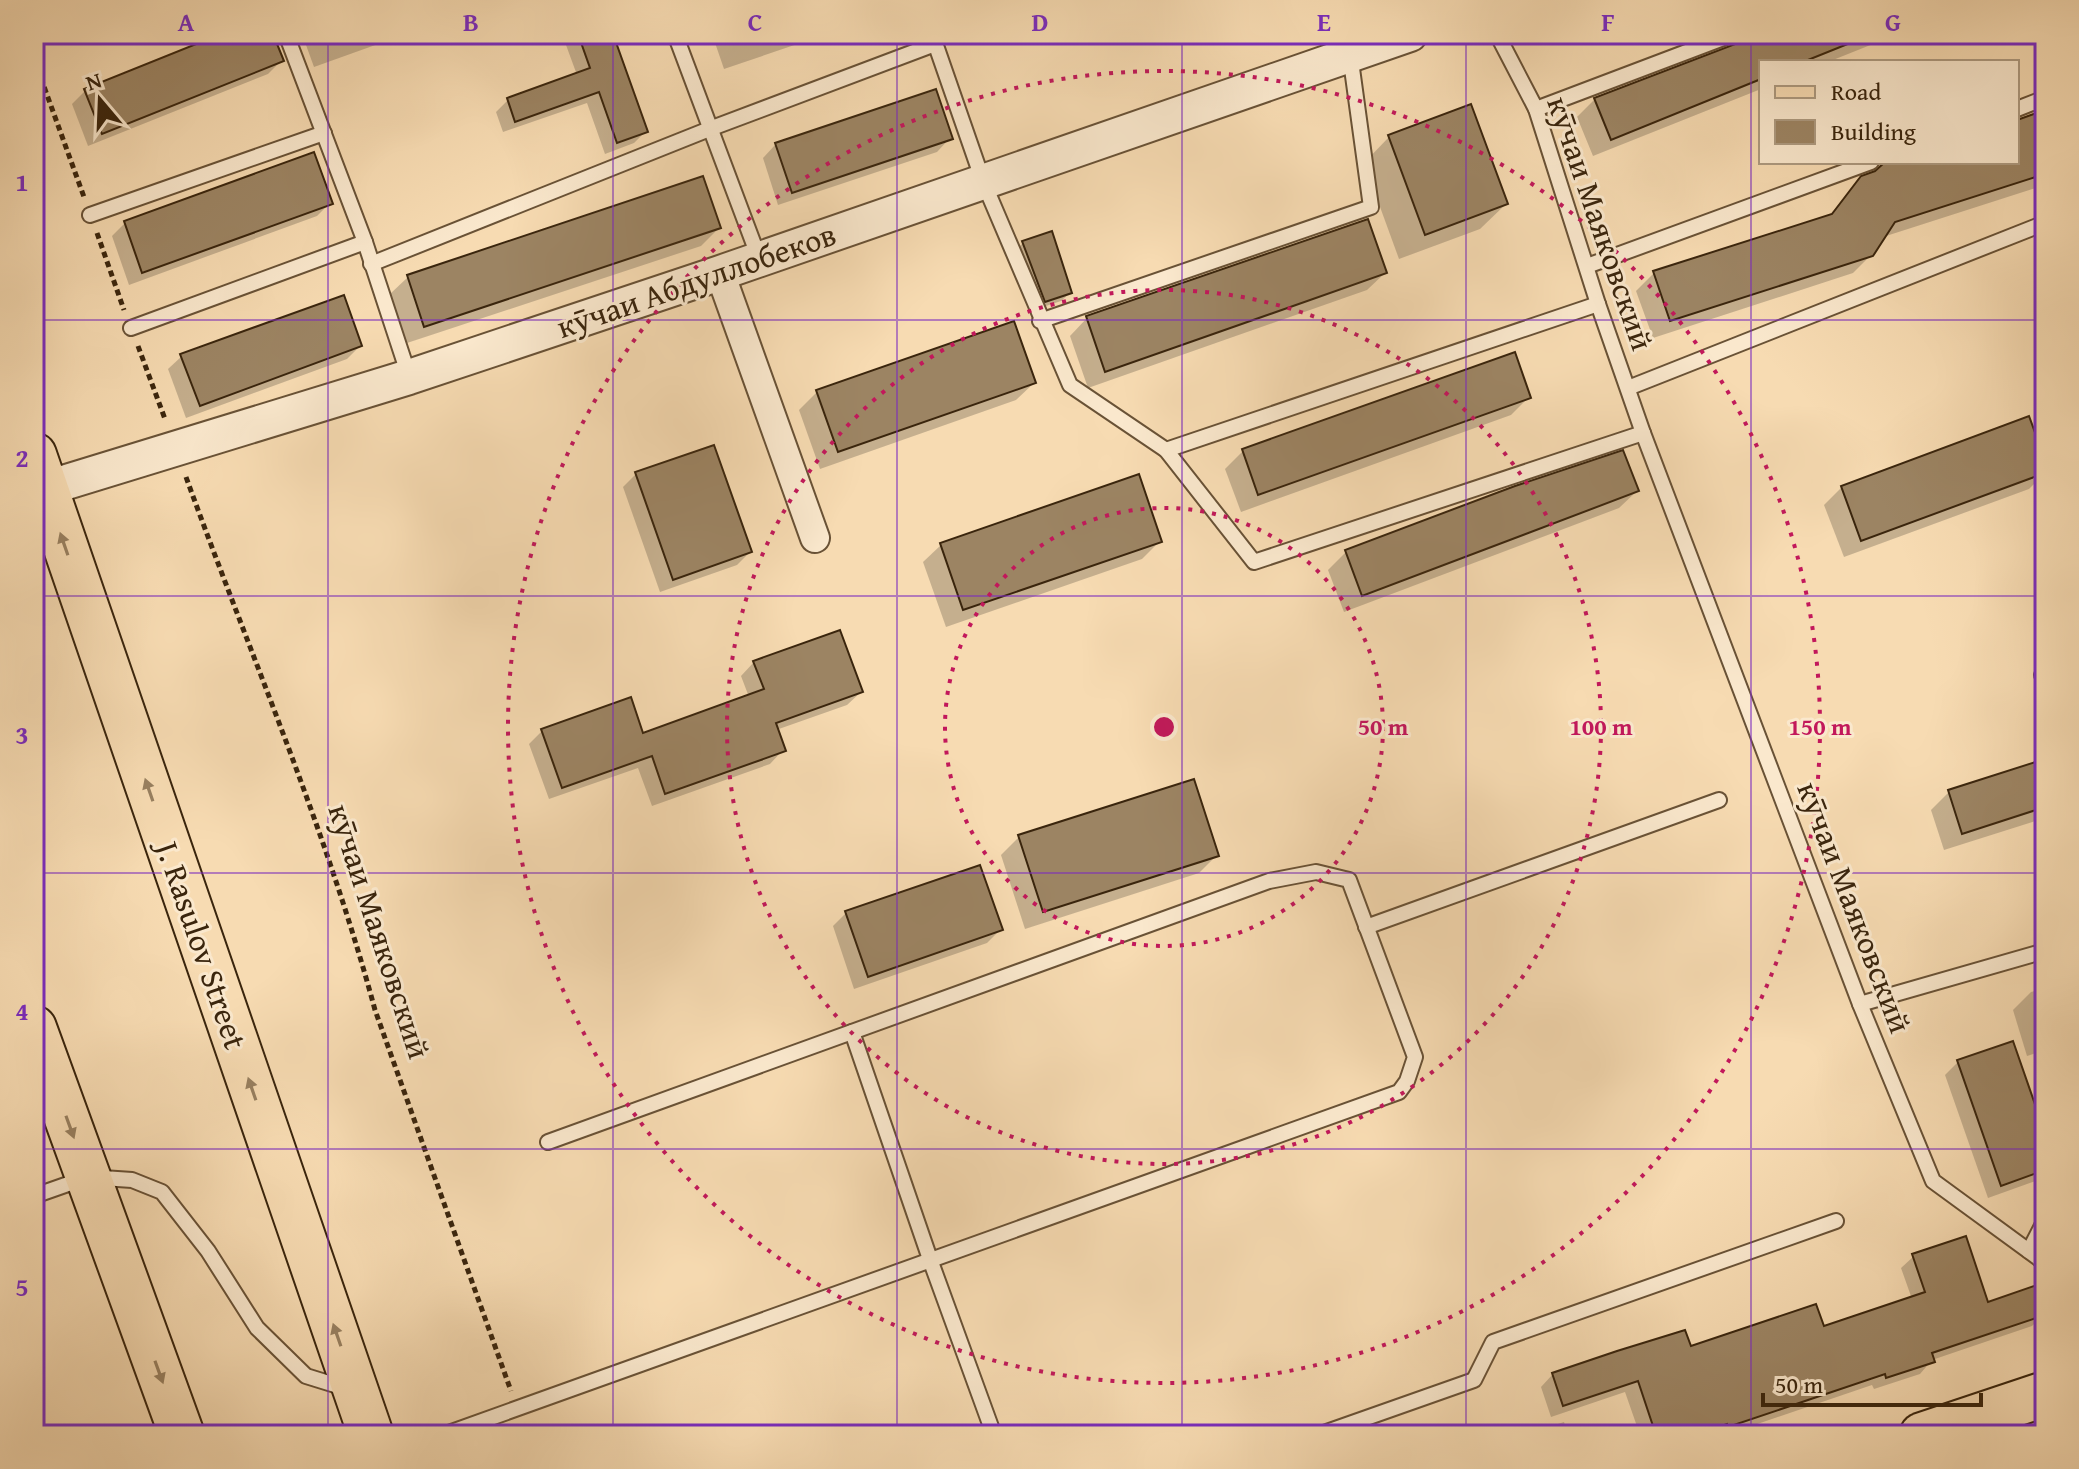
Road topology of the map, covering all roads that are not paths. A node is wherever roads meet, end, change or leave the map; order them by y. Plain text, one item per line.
1 (286, 34) edge
2 (675, 34) edge
3 (1410, 34) edge
4 (1497, 34) edge
5 (1734, 34) edge
6 (934, 39) edge
7 (1350, 54) junction
8 (2045, 98) edge
9 (2019, 108) edge
10 (1536, 109) junction
11 (712, 128) junction
12 (324, 133) junction
13 (1866, 164) edge
14 (983, 181) junction
15 (90, 215) road end
16 (2045, 223) edge
17 (365, 242) junction
18 (759, 258) junction
19 (371, 264) junction
20 (1587, 266) junction
21 (720, 273) junction
22 (1598, 304) junction
23 (1040, 321) junction
24 (131, 328) road end
25 (409, 377) junction
26 (1628, 388) junction
27 (1643, 433) junction
28 (1166, 450) junction
29 (38, 478) edge
30 (815, 538) dead end
31 (1719, 800) dead end
32 (1366, 927) junction
33 (2045, 951) edge
34 (1860, 1004) junction
35 (34, 1028) edge
36 (852, 1032) junction
37 (548, 1142) dead end
38 (88, 1177) junction
39 (34, 1196) edge
40 (2045, 1220) edge
41 (1836, 1221) dead end
42 (2029, 1251) junction
43 (931, 1262) junction
44 (2045, 1263) edge
45 (356, 1392) junction
46 (2045, 1394) edge
47 (34, 1426) edge
48 (37, 1435) edge
49 (182, 1435) edge
50 (371, 1435) edge
51 (443, 1435) edge
52 (994, 1435) edge
53 (1318, 1435) edge
54 (1922, 1435) edge

1 - 12 lane
2 - 11 lane
3 - 7 street, кӯчаи Абдуллобеков
4 - 10 lane, кӯчаи Маяковский
5 - 10 lane
6 - 11 lane
6 - 14 lane
7 - 14 street, кӯчаи Абдуллобеков
7 - 23 lane
8 - 9 lane
10 - 20 lane, кӯчаи Маяковский
11 - 18 lane
11 - 19 lane
12 - 15 lane
12 - 17 lane
13 - 20 lane
14 - 18 street, кӯчаи Абдуллобеков
14 - 23 lane
16 - 26 lane
17 - 19 lane
17 - 24 lane
18 - 21 street, кӯчаи Абдуллобеков
19 - 25 lane
20 - 22 lane, кӯчаи Маяковский
21 - 25 street, кӯчаи Абдуллобеков
21 - 30 street
22 - 26 lane, кӯчаи Маяковский
22 - 28 lane
23 - 28 lane
25 - 29 street, кӯчаи Абдуллобеков
26 - 27 lane, кӯчаи Маяковский
27 - 28 lane
27 - 34 lane, кӯчаи Маяковский
45 -> 29 main road, J. Rasulov Street
31 - 32 lane
32 - 36 lane
32 - 43 lane
33 - 34 lane
34 - 42 lane, кӯчаи Маяковский
35 -> 38 main road
36 - 37 lane
36 - 43 lane
38 - 39 lane
38 - 45 lane
38 -> 49 main road
40 - 42 lane
41 - 53 lane
42 - 44 lane, кӯчаи Маяковский
43 - 51 lane
43 - 52 lane
45 - 50 main road, J. Rasulov Street
46 - 54 main road
47 - 48 lane

